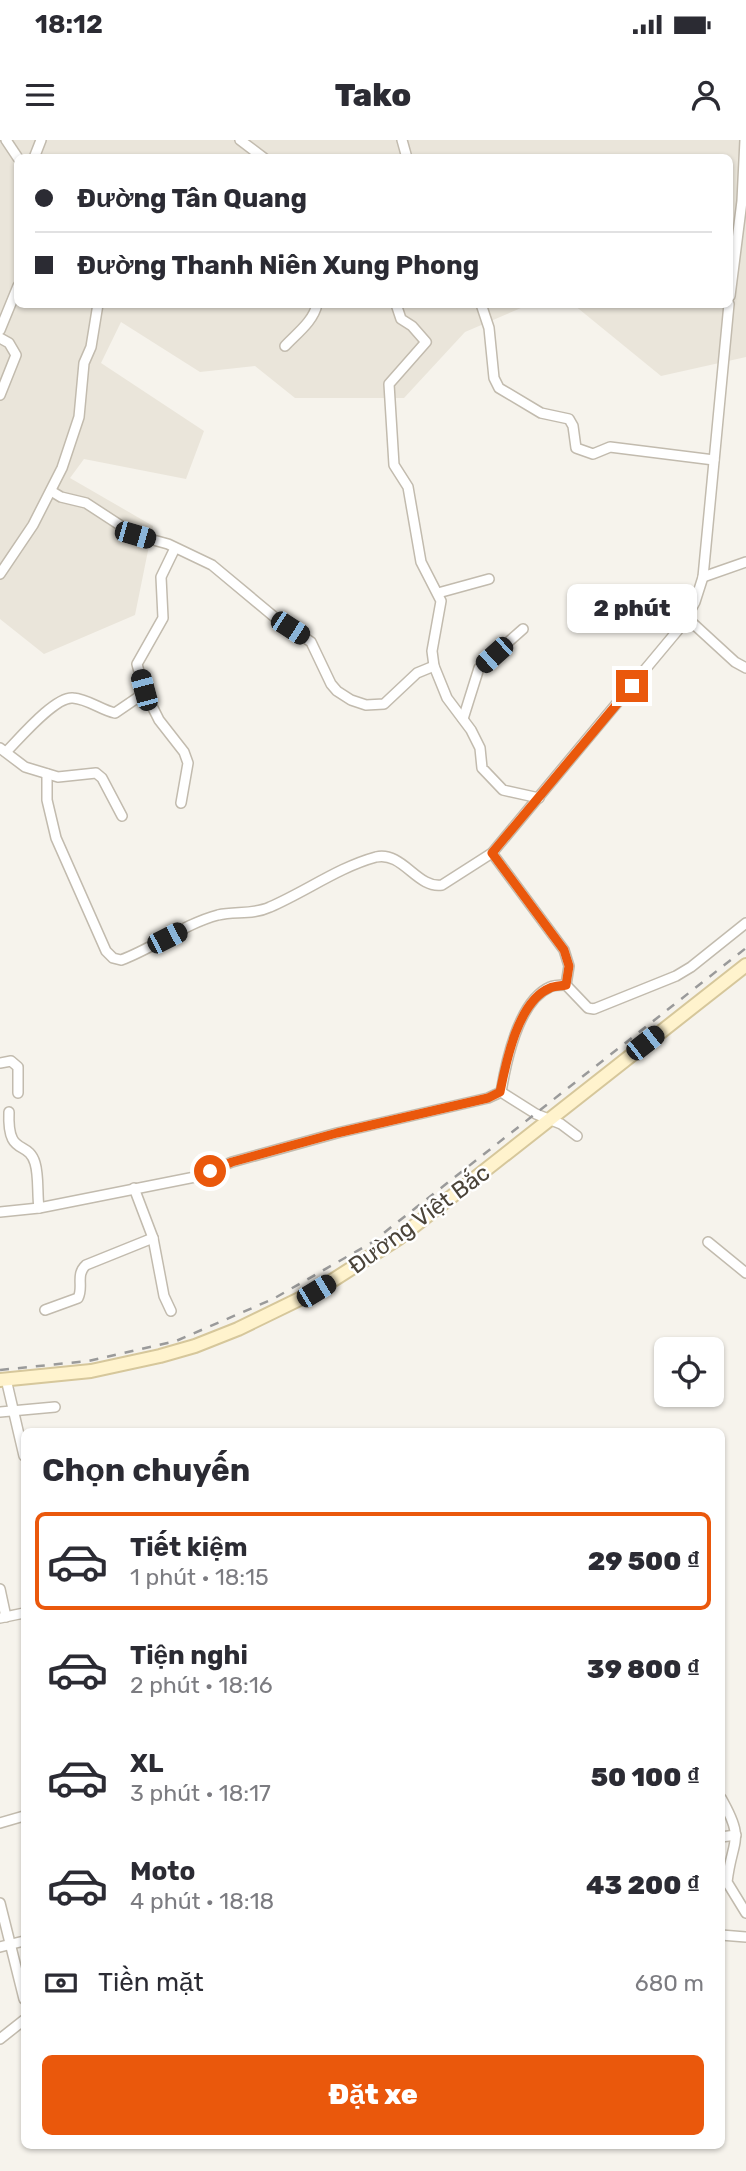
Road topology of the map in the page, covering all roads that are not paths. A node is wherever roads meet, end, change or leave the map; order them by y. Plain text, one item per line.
1 (240, 140) edge
2 (745, 140) edge
3 (259, 154) edge
4 (744, 188) edge
5 (733, 273) edge
6 (14, 296) edge
7 (97, 308) edge
8 (316, 308) edge
9 (397, 308) edge
10 (482, 308) edge
11 (729, 308) edge
12 (0, 330) edge
13 (0, 338) edge
14 (285, 345) dead end
15 (0, 395) edge
16 (715, 460) junction
17 (51, 491) junction
18 (175, 548) junction
19 (746, 562) edge
20 (0, 574) edge
21 (703, 577) junction
22 (489, 579) dead end
23 (438, 593) junction
24 (687, 618) junction
25 (523, 629) dead end
26 (434, 666) junction
27 (746, 668) edge
28 (144, 690) junction
29 (463, 719) junction
30 (3, 750) edge
31 (47, 774) junction
32 (539, 798) junction
33 (181, 803) dead end
34 (122, 816) dead end
35 (492, 853) junction
36 (746, 923) edge
37 (746, 965) edge
38 (566, 985) junction
39 (0, 1063) edge
40 (500, 1092) junction
41 (18, 1093) dead end
42 (9, 1112) dead end
43 (551, 1120) junction
44 (577, 1136) dead end
45 (134, 1188) junction
46 (38, 1208) junction
47 (0, 1212) edge
48 (153, 1238) junction
49 (708, 1242) dead end
50 (746, 1273) edge
51 (45, 1310) dead end
52 (170, 1311) dead end
53 (3, 1380) edge
54 (55, 1407) dead end
55 (0, 1412) edge
56 (14, 1412) junction
57 (21, 1443) edge
58 (0, 1589) edge
59 (21, 1614) edge
60 (3, 1617) edge
61 (725, 1805) edge
62 (21, 1817) edge
63 (0, 1823) edge
64 (737, 1835) junction
65 (725, 1836) edge
66 (0, 1903) edge
67 (746, 1913) edge
68 (725, 1935) edge
69 (746, 1937) edge
70 (21, 1942) edge
71 (10, 1945) junction
72 (0, 1947) edge
73 (21, 1987) edge
74 (21, 2022) edge
75 (0, 2039) edge

1 - 3 street
2 - 4 street
4 - 5 street
6 - 12 street
7 - 17 street
8 - 14 street
9 - 23 street
10 - 16 street
11 - 16 street
13 - 15 street
16 - 21 street
17 - 18 street
17 - 20 street
18 - 26 street
18 - 28 street
19 - 21 street
21 - 24 street
22 - 23 street
23 - 26 street
24 - 27 street
24 - 32 street
25 - 29 street
26 - 29 street
28 - 30 street
28 - 33 street
29 - 32 street
30 - 31 street
31 - 34 street
31 - 35 street
32 - 35 street
35 - 38 street
36 - 38 street
37 - 43 main road, Đường Việt Bắc
38 - 40 street
39 - 41 street
40 - 43 street
40 - 45 street
42 - 46 street
43 - 44 street
43 - 53 main road, Đường Việt Bắc
45 - 46 street
45 - 48 street
46 - 47 street
48 - 51 street
48 - 52 street
49 - 50 street
53 - 56 street
54 - 56 street
55 - 56 street
56 - 57 street
58 - 60 street
59 - 60 street
61 - 64 street
62 - 63 street
64 - 65 street
64 - 67 street
66 - 71 street
68 - 69 street
70 - 71 street
71 - 72 street
71 - 73 street
74 - 75 street

